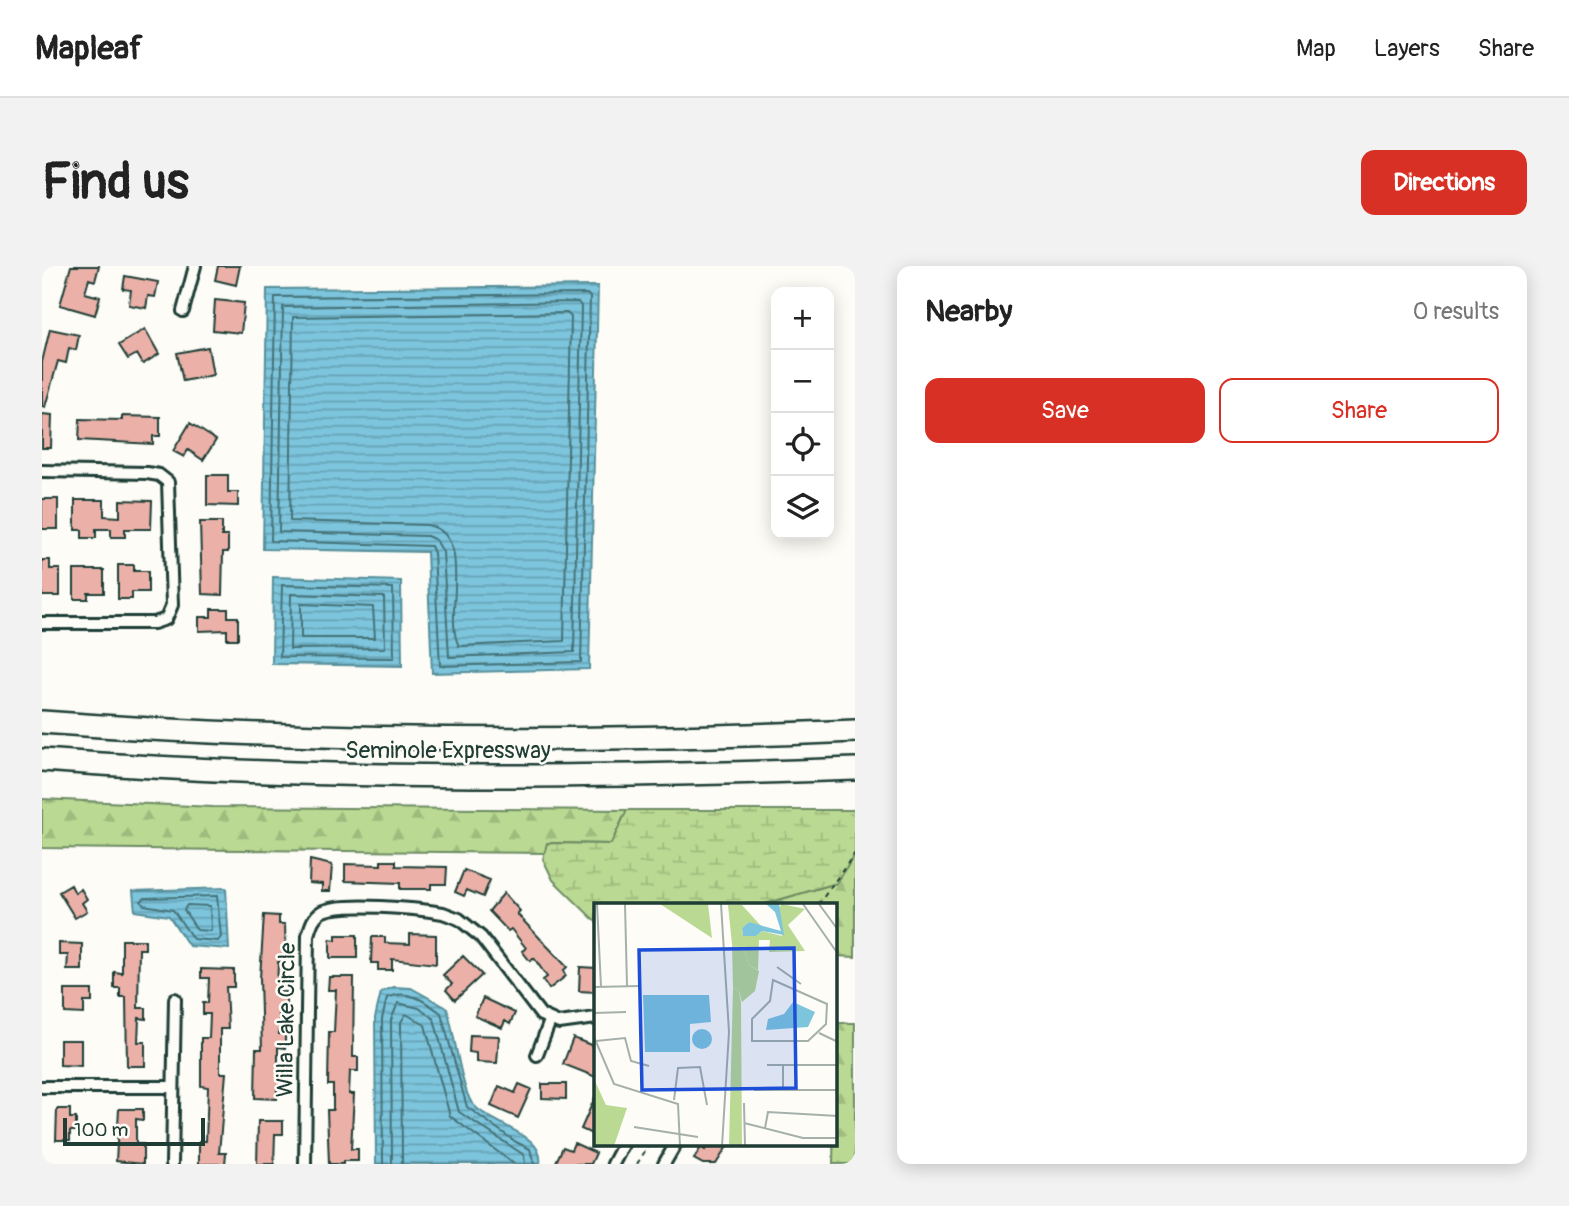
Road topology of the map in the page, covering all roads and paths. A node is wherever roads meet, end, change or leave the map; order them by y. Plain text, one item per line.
1 (195, 266) edge
2 (183, 312) dead end
3 (42, 471) edge
4 (42, 623) edge
5 (42, 722) edge
6 (855, 731) edge
7 (42, 760) edge
8 (855, 769) edge
9 (855, 853) edge
10 (819, 903) edge
11 (174, 999) dead end
12 (594, 1018) edge
13 (550, 1021) junction
14 (537, 1055) dead end
15 (42, 1087) edge
16 (173, 1087) junction
17 (622, 1146) edge
18 (648, 1146) edge
19 (674, 1146) edge
20 (172, 1164) edge
21 (305, 1164) edge
22 (612, 1164) edge
23 (637, 1164) edge
24 (664, 1164) edge

1 - 2 street
3 - 4 street
5 - 6 highway, Seminole Expressway
7 - 8 highway, Seminole Expressway
9 - 10 path
11 - 16 street
12 - 13 street
13 - 14 street
13 - 21 street, Willa Lake Circle
15 - 16 street
16 - 20 street
17 - 22 street
18 - 23 path
19 - 24 street

